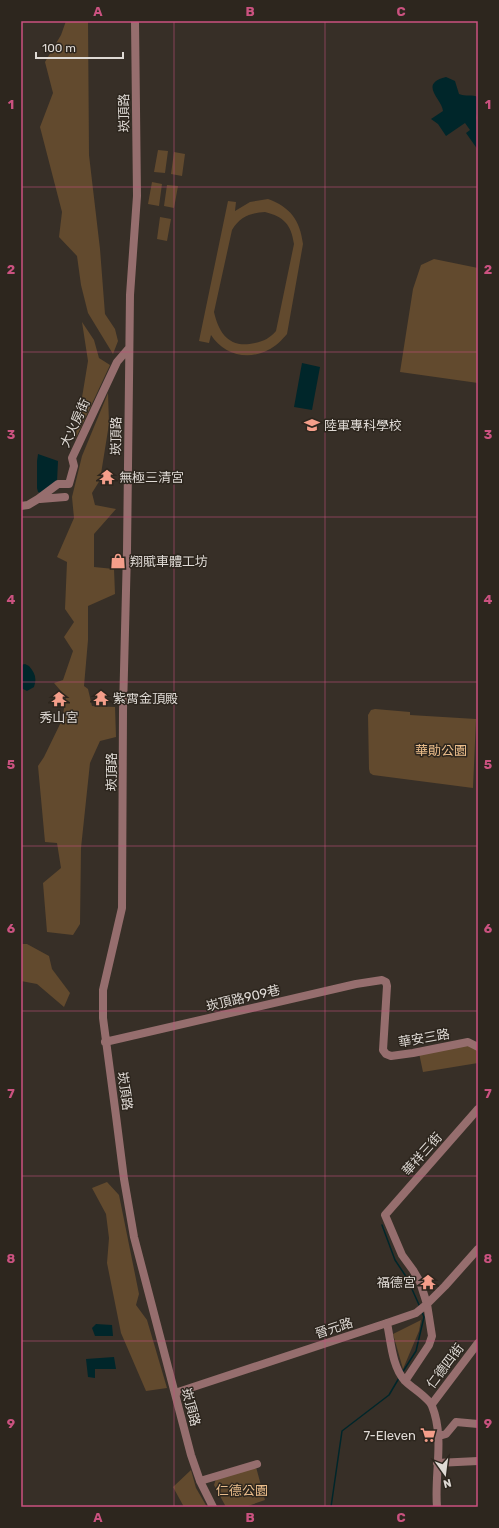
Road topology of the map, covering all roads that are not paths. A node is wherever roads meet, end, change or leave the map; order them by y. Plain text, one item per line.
1 (134, 21) edge
2 (129, 348) junction
3 (65, 496) dead end
4 (38, 499) junction
5 (21, 506) edge
6 (386, 982) joint
7 (105, 1042) junction
8 (478, 1047) edge
9 (478, 1109) edge
10 (478, 1249) edge
11 (427, 1304) junction
12 (387, 1323) junction
13 (478, 1343) edge
14 (405, 1381) junction
15 (175, 1393) junction
16 (432, 1404) junction
17 (478, 1424) edge
18 (439, 1436) junction
19 (478, 1461) edge
20 (437, 1463) junction
21 (257, 1464) dead end
22 (200, 1481) junction
23 (213, 1507) edge
24 (437, 1507) edge

1 - 2 street, 崁頂路
2 - 4 street, 大火房街
2 - 7 street, 崁頂路
3 - 4 street
4 - 5 street, 大火房街
6 - 7 street, 崁頂路909巷
6 - 8 street, 華安三路
7 - 15 street, 崁頂路
9 - 11 street, 華祥三街
10 - 11 street, 晉元路
11 - 12 street, 晉元路
11 - 14 street
12 - 14 street
12 - 15 street, 晉元路
13 - 16 street, 仁德四街
14 - 16 street
15 - 22 street, 崁頂路
16 - 18 street
17 - 18 street
18 - 20 street
19 - 20 street
20 - 24 street
21 - 22 street
22 - 23 street, 崁頂路

